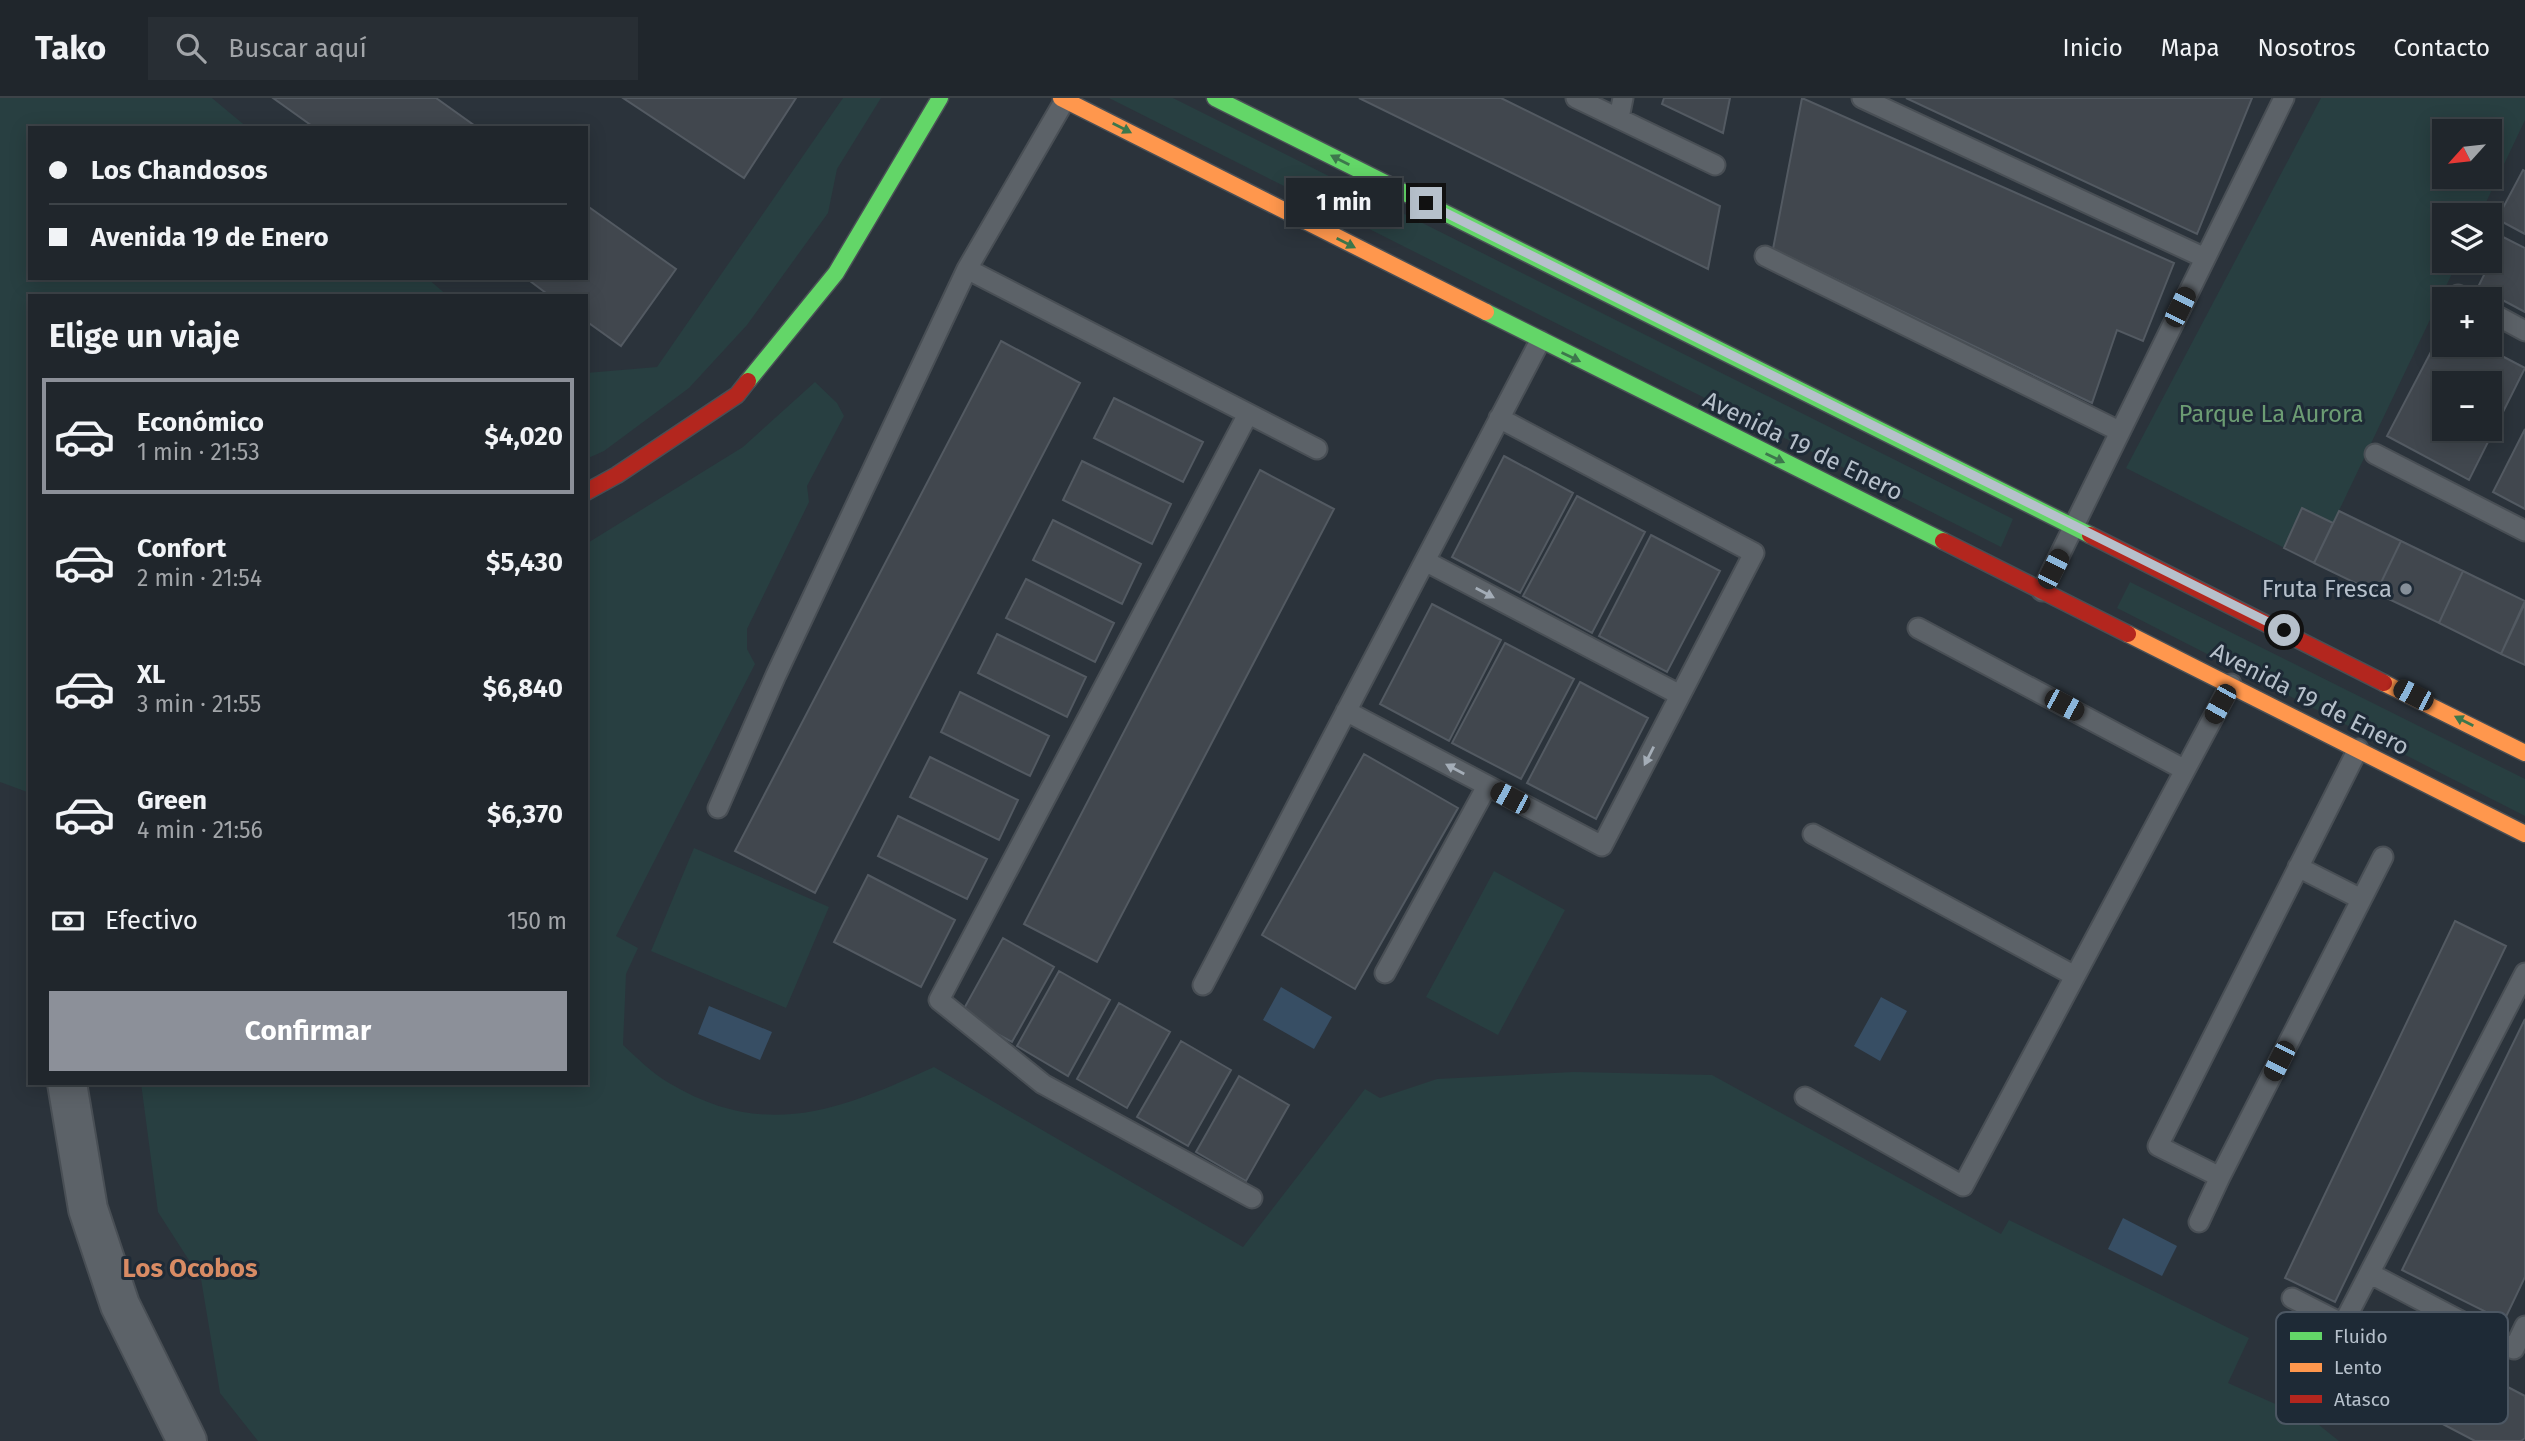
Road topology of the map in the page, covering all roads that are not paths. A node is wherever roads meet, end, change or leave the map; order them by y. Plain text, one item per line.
1 (940, 98) edge
2 (1215, 98) edge
3 (1576, 98) edge
4 (1623, 98) edge
5 (1862, 98) edge
6 (2284, 98) edge
7 (1063, 99) edge
8 (1619, 118) junction
9 (1715, 165) dead end
10 (1766, 256) dead end
11 (2205, 258) junction
12 (967, 270) junction
13 (2502, 319) edge
14 (2525, 331) edge
15 (1539, 341) junction
16 (1248, 414) junction
17 (1499, 418) junction
18 (2119, 432) junction
19 (1317, 449) dead end
20 (2375, 454) dead end
21 (588, 491) edge
22 (2075, 526) junction
23 (2525, 531) edge
24 (1425, 561) junction
25 (2042, 591) junction
26 (1918, 628) dead end
27 (2231, 684) junction
28 (1681, 695) junction
29 (1346, 712) junction
30 (2358, 748) junction
31 (2525, 752) edge
32 (2185, 770) junction
33 (1487, 786) junction
34 (719, 808) dead end
35 (1813, 834) dead end
36 (2525, 834) edge
37 (2383, 857) dead end
38 (2298, 867) junction
39 (2361, 899) junction
40 (1385, 973) dead end
41 (2525, 973) edge
42 (2075, 976) junction
43 (1203, 985) dead end
44 (67, 1085) edge
45 (1805, 1097) dead end
46 (2220, 1177) junction
47 (1252, 1198) dead end
48 (2199, 1222) dead end
49 (2371, 1274) junction
50 (2292, 1298) dead end
51 (2319, 1312) edge
52 (2350, 1312) edge
53 (2446, 1312) edge
54 (2525, 1326) edge
55 (2519, 1349) edge
56 (187, 1441) edge

1 - 21 main road
22 -> 2 main road, Avenida 19 de Enero
3 - 8 lane
4 - 8 lane
5 - 11 lane
6 - 11 lane
7 - 12 lane
7 -> 15 main road, Avenida 19 de Enero
8 - 9 lane
10 - 18 lane
11 - 18 lane
12 - 16 lane
12 - 34 lane
13 - 14 lane
15 - 17 lane
15 -> 25 main road, Avenida 19 de Enero
16 - 19 lane
16 - 47 lane
17 - 24 lane
17 - 28 lane
18 - 22 lane
20 - 23 lane
22 - 25 lane
31 -> 22 main road, Avenida 19 de Enero
24 -> 28 lane
24 - 29 lane
25 - 27 main road, Avenida 19 de Enero
26 - 32 lane
27 - 30 main road, Avenida 19 de Enero
27 - 32 lane
28 -> 33 lane
33 -> 29 lane
29 - 43 lane
30 - 36 main road, Avenida 19 de Enero
30 - 38 lane
32 - 42 lane
33 - 40 lane
35 - 42 lane
37 - 39 lane
38 - 39 lane
38 - 46 lane
39 - 46 lane
41 - 49 lane
42 - 45 lane
44 - 56 street
46 - 48 lane
49 - 52 lane
49 - 53 lane
50 - 51 lane
54 - 55 lane

